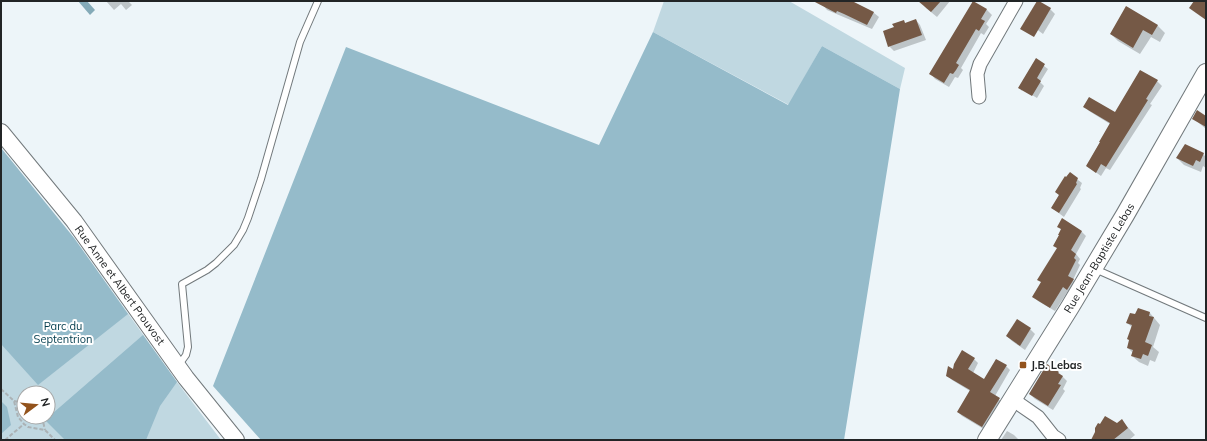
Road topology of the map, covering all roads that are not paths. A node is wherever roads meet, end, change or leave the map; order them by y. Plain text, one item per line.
1 (318, 1) edge
2 (1016, 1) edge
3 (1206, 73) edge
4 (979, 97) dead end
5 (1, 132) edge
6 (1093, 269) junction
7 (1206, 318) edge
8 (178, 366) junction
9 (1012, 400) junction
10 (236, 440) edge
11 (987, 440) edge
12 (1059, 440) edge

1 - 8 lane
2 - 4 street
3 - 6 main road, Rue Jean-Baptiste Lebas
5 - 8 street, Rue Anne et Albert Prouvost
6 - 7 lane
6 - 9 main road, Rue Jean-Baptiste Lebas
8 - 10 street, Rue Anne et Albert Prouvost
9 - 11 main road, Rue Jean-Baptiste Lebas
9 - 12 street

